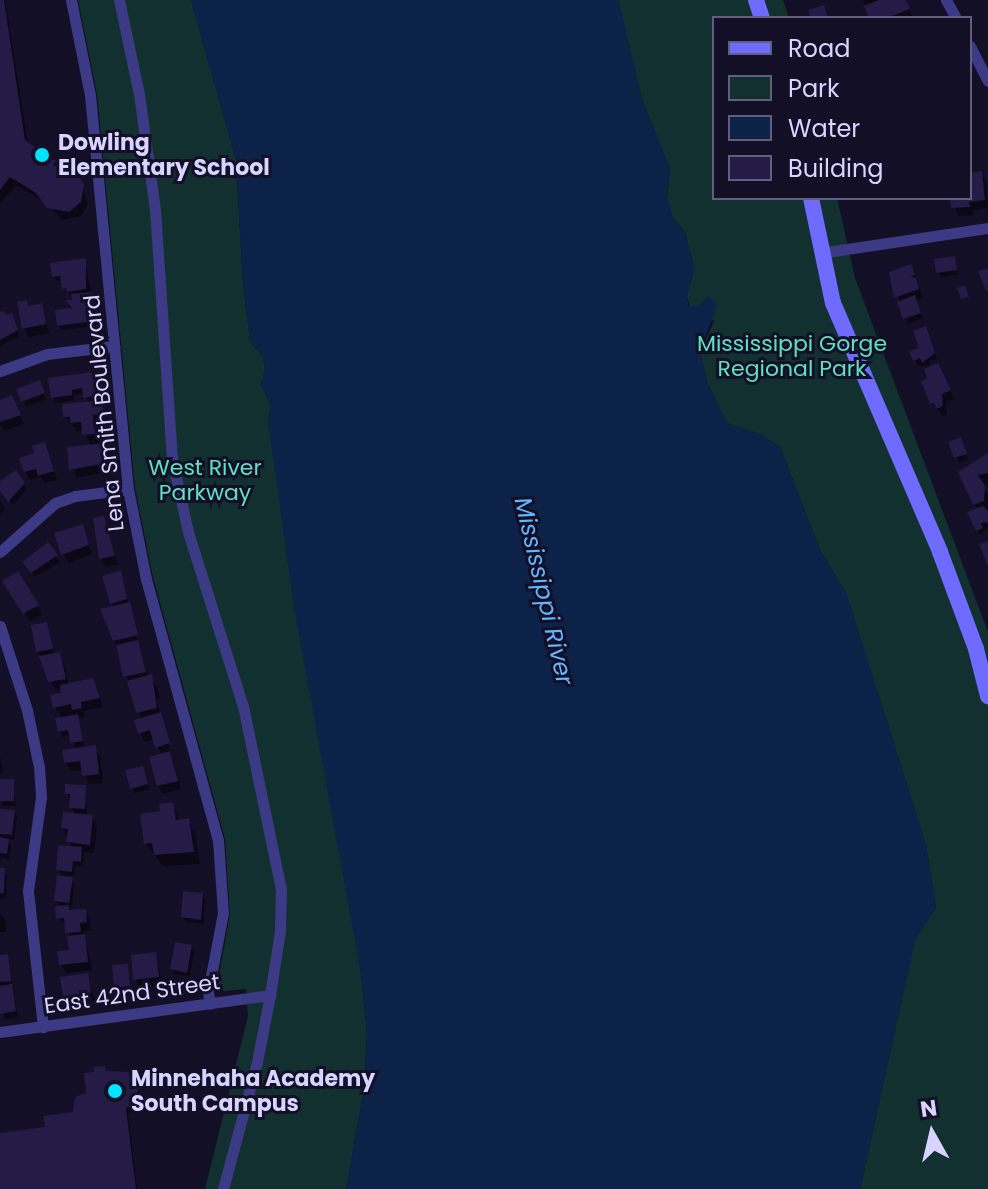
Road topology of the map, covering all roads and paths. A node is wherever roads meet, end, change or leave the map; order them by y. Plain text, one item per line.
1 (71, 0) edge
2 (119, 0) edge
3 (972, 50) edge
4 (988, 81) edge
5 (811, 200) edge
6 (988, 228) edge
7 (820, 253) junction
8 (115, 346) junction
9 (0, 371) edge
10 (128, 489) junction
11 (0, 552) edge
12 (0, 626) edge
13 (988, 696) edge
14 (270, 995) junction
15 (210, 1004) junction
16 (43, 1027) junction
17 (0, 1032) edge
18 (223, 1189) edge

1 - 8 street, Lena Smith Boulevard
2 - 14 street
3 - 4 street
5 - 7 street
6 - 7 street
7 - 13 street
8 - 9 street
8 - 10 street, Lena Smith Boulevard
10 - 11 street
10 - 15 street, Lena Smith Boulevard
12 - 16 street
14 - 15 street, East 42nd Street
14 - 18 street
15 - 16 street, East 42nd Street
16 - 17 street, East 42nd Street

